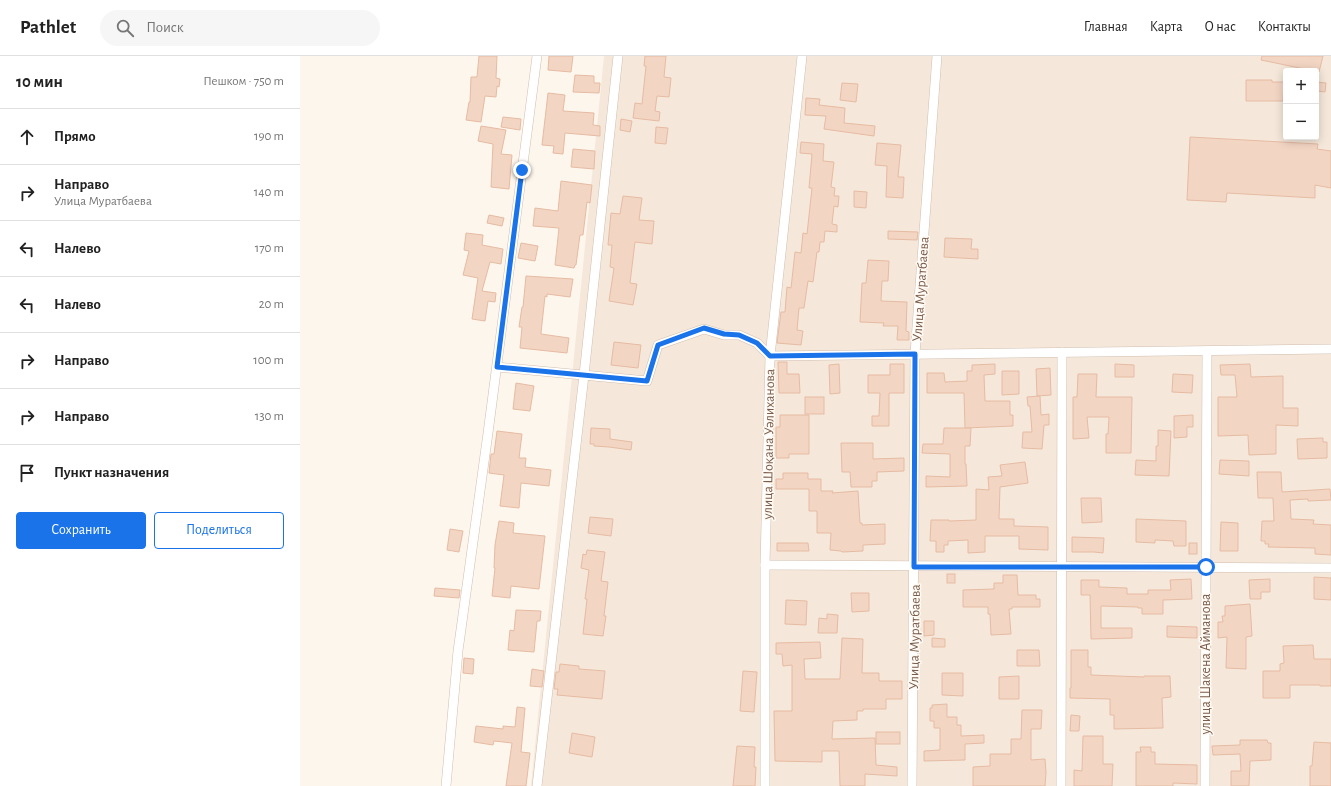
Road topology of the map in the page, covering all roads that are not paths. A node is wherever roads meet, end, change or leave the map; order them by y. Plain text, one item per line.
1 (537, 56) edge
2 (618, 56) edge
3 (802, 56) edge
4 (937, 56) edge
5 (1331, 349) edge
6 (1207, 351) junction
7 (1062, 352) junction
8 (915, 354) junction
9 (770, 356) junction
10 (497, 367) junction
11 (584, 375) junction
12 (765, 565) junction
13 (914, 567) junction
14 (1062, 567) junction
15 (1206, 567) junction
16 (1331, 568) edge
17 (446, 786) edge
18 (537, 786) edge
19 (765, 786) edge
20 (912, 786) edge
21 (1061, 786) edge
22 (1205, 786) edge

1 - 10 street
2 - 11 street
3 - 9 street, улица Шоқана Уәлиханова
4 - 8 street, Улица Муратбаева
5 - 6 street
6 - 7 street
6 - 15 street, улица Шакена Айманова
7 - 8 street
7 - 14 street
8 - 9 street
8 - 13 street, Улица Муратбаева
9 - 11 street
9 - 12 street, улица Шоқана Уәлиханова
10 - 11 street
10 - 17 street
11 - 18 street
12 - 13 street
12 - 19 street, улица Шоқана Уәлиханова
13 - 14 street
13 - 20 street, Улица Муратбаева
14 - 15 street
14 - 21 street
15 - 16 street
15 - 22 street, улица Шакена Айманова

